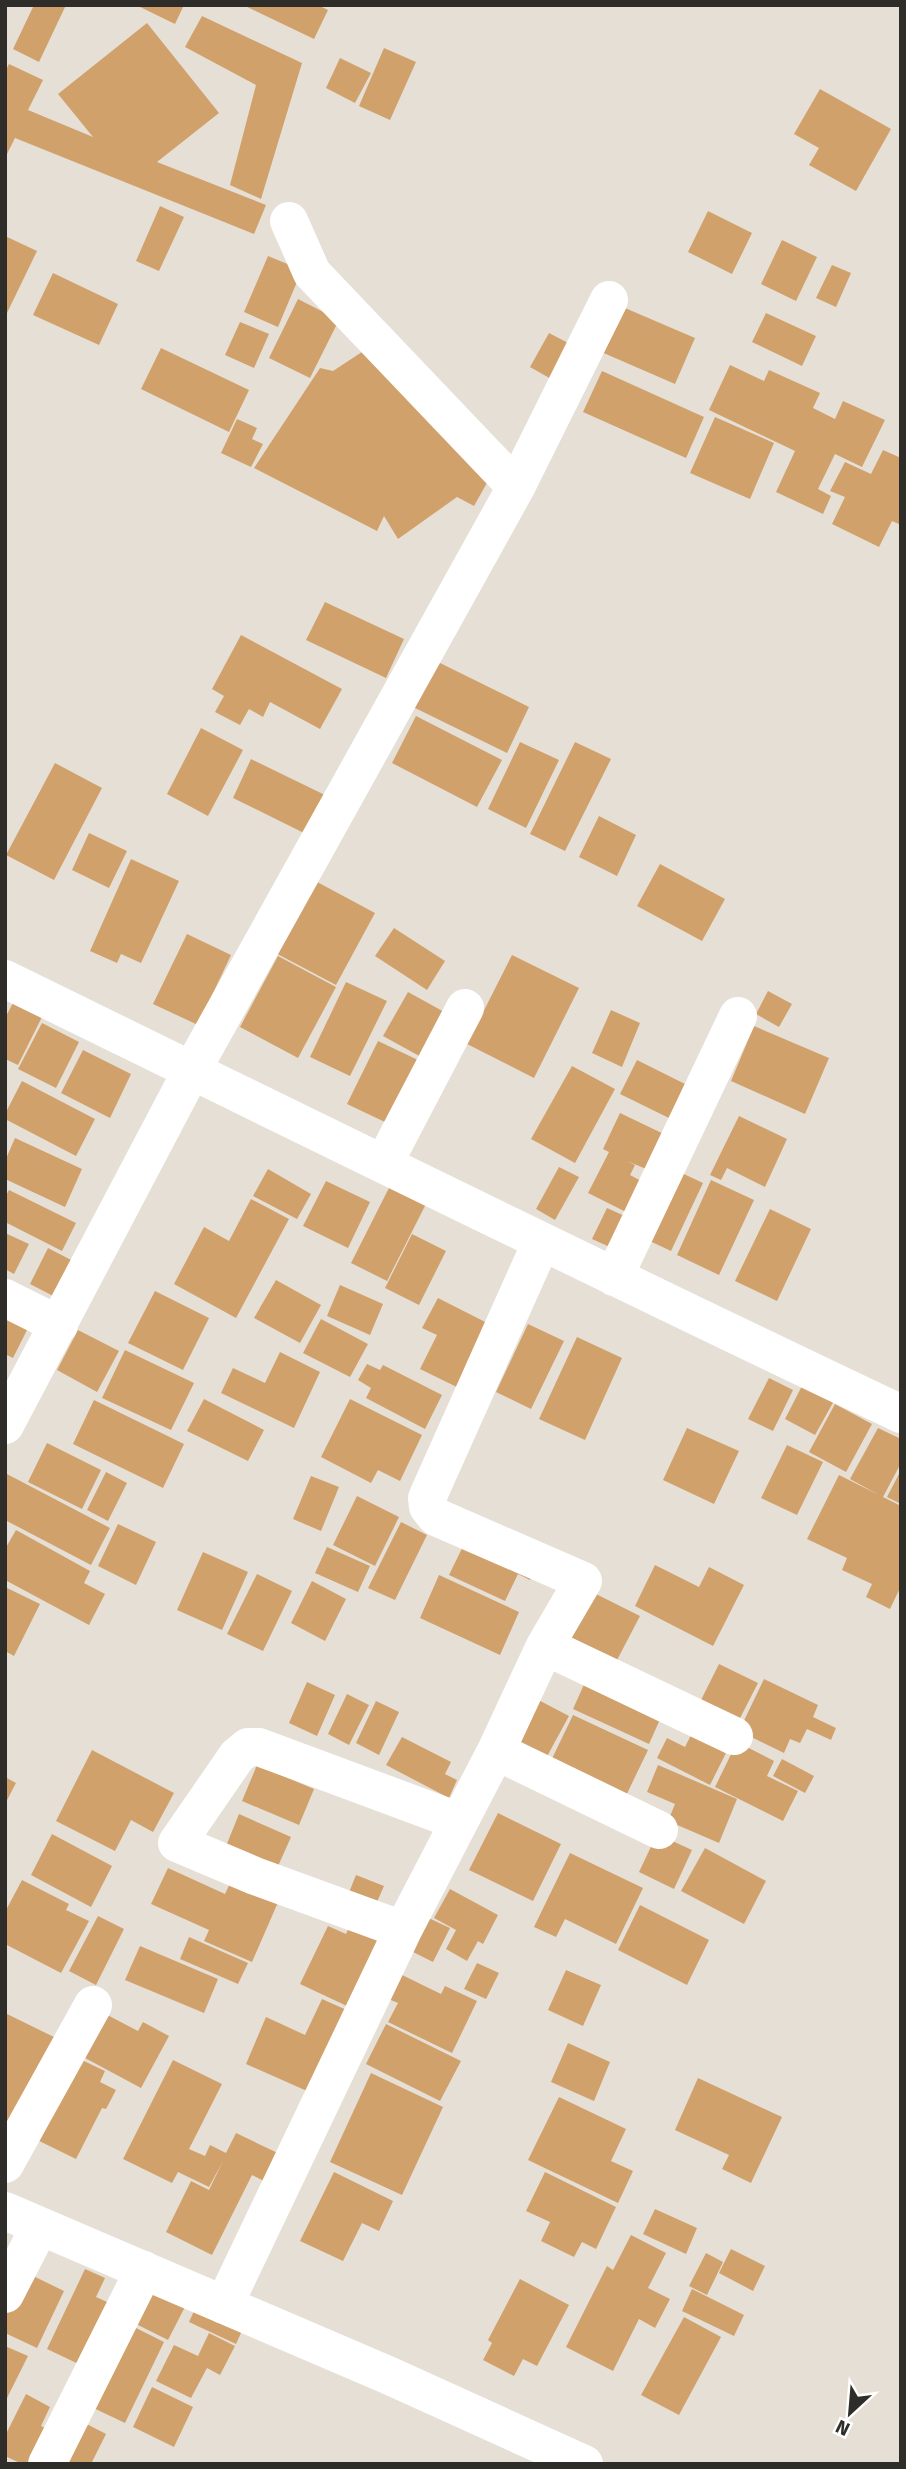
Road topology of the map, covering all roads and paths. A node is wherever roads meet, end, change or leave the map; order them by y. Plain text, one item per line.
1 (289, 221) dead end
2 (609, 300) dead end
3 (516, 487) junction
4 (5, 979) edge
5 (465, 1008) dead end
6 (738, 1016) dead end
7 (192, 1070) junction
8 (384, 1163) junction
9 (541, 1243) junction
10 (614, 1277) junction
11 (5, 1298) edge
12 (59, 1325) junction
13 (901, 1414) edge
14 (5, 1425) edge
15 (545, 1646) junction
16 (734, 1736) dead end
17 (495, 1751) junction
18 (458, 1821) junction
19 (659, 1830) dead end
20 (403, 1930) junction
21 (93, 2005) dead end
22 (5, 2164) edge
23 (5, 2211) edge
24 (40, 2226) junction
25 (144, 2270) junction
26 (5, 2294) edge
27 (224, 2305) junction
28 (47, 2464) edge
29 (584, 2464) edge

1 - 3 street
2 - 3 street
3 - 7 street
4 - 7 street
5 - 8 street
6 - 10 street
7 - 8 street
7 - 12 street
8 - 9 street
9 - 10 street
9 - 15 street
10 - 13 street
11 - 12 street
12 - 14 street
15 - 16 street
15 - 17 street
17 - 18 street
17 - 19 street
18 - 20 street
18 - 20 street
20 - 27 street
21 - 22 street
23 - 24 street
24 - 25 street
24 - 26 street
25 - 27 street
25 - 28 street
27 - 29 street

